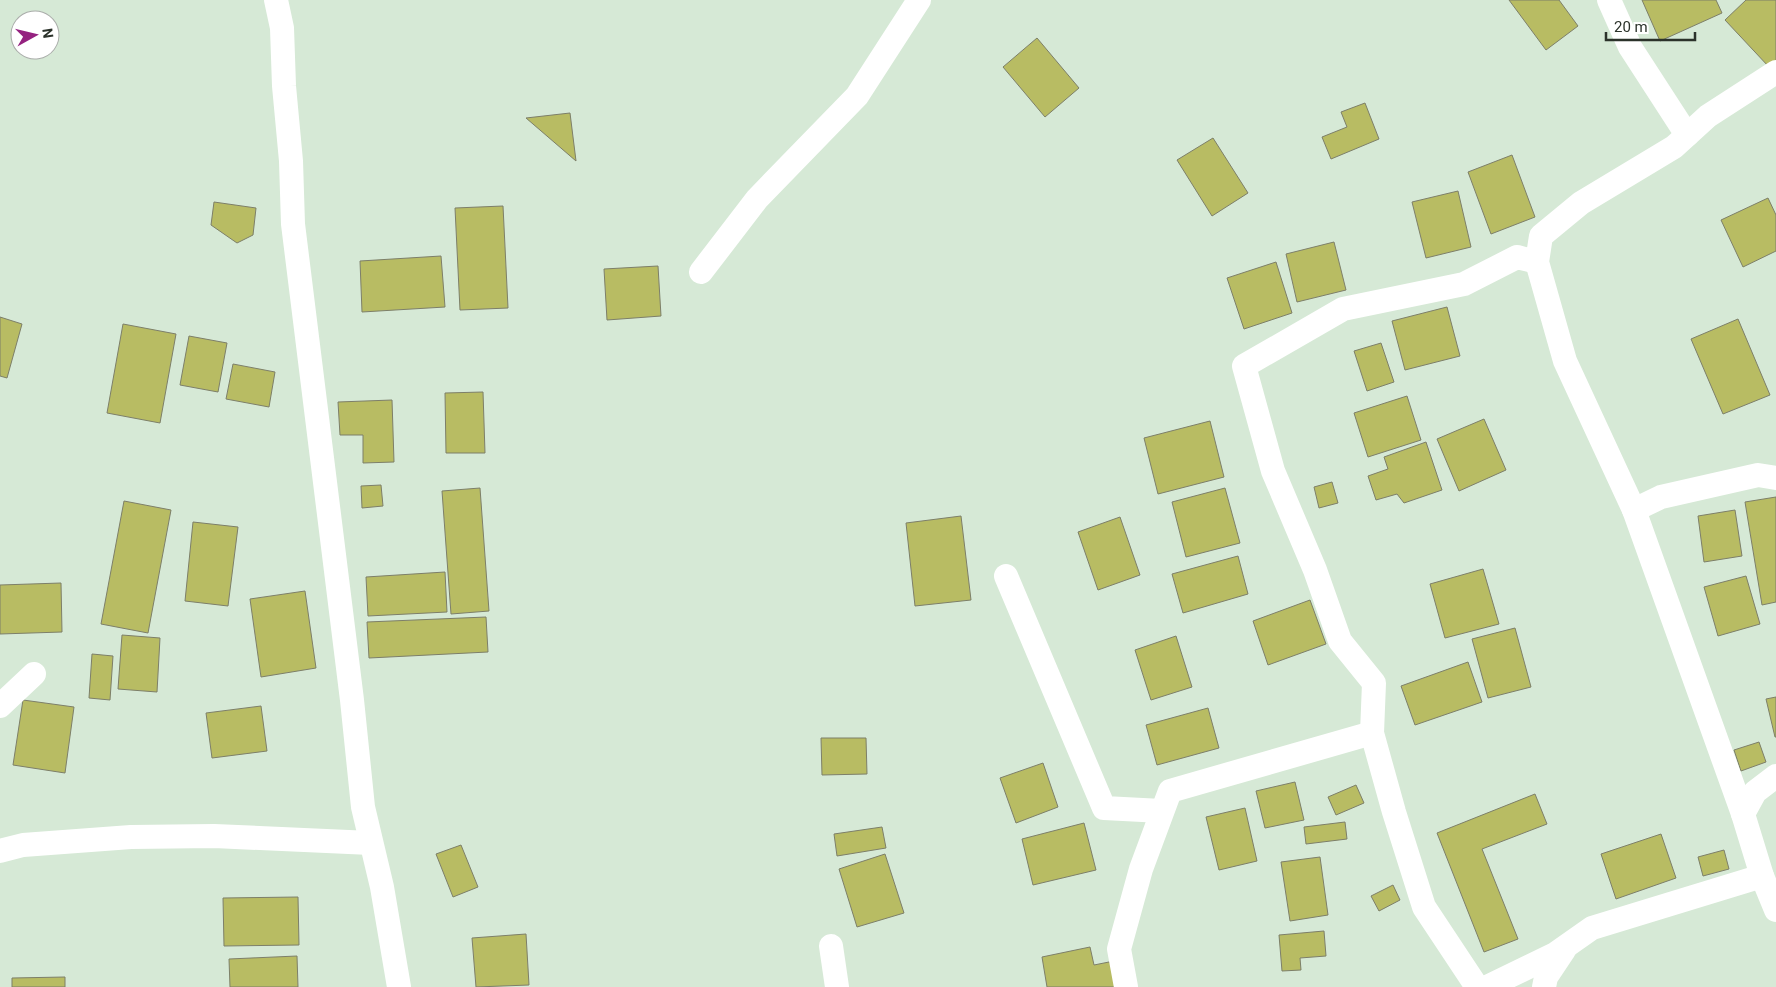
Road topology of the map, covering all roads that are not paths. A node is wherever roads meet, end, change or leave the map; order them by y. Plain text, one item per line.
1 (276, 0) edge
2 (920, 0) edge
3 (1609, 0) edge
4 (1776, 72) edge
5 (1686, 135) junction
6 (1536, 262) junction
7 (700, 272) dead end
8 (1776, 478) edge
9 (1634, 510) junction
10 (1006, 576) dead end
11 (34, 674) dead end
12 (0, 706) edge
13 (1372, 733) junction
14 (1776, 776) edge
15 (1162, 811) junction
16 (1743, 814) junction
17 (371, 843) junction
18 (0, 851) edge
19 (1762, 876) junction
20 (1776, 910) edge
21 (1567, 944) junction
22 (831, 946) dead end
23 (399, 987) edge
24 (837, 987) edge
25 (1126, 987) edge
26 (1477, 987) edge
27 (1487, 987) edge
28 (1544, 987) edge

1 - 17 street
2 - 7 street
3 - 5 street
4 - 5 street
5 - 6 street
6 - 9 street
6 - 13 street
8 - 9 street
9 - 16 street
10 - 15 street
11 - 12 street
13 - 15 street
13 - 26 street
14 - 16 street
15 - 25 street
16 - 19 street
17 - 18 street
17 - 23 street
19 - 20 street
19 - 21 street
21 - 27 street
21 - 28 street
22 - 24 street

